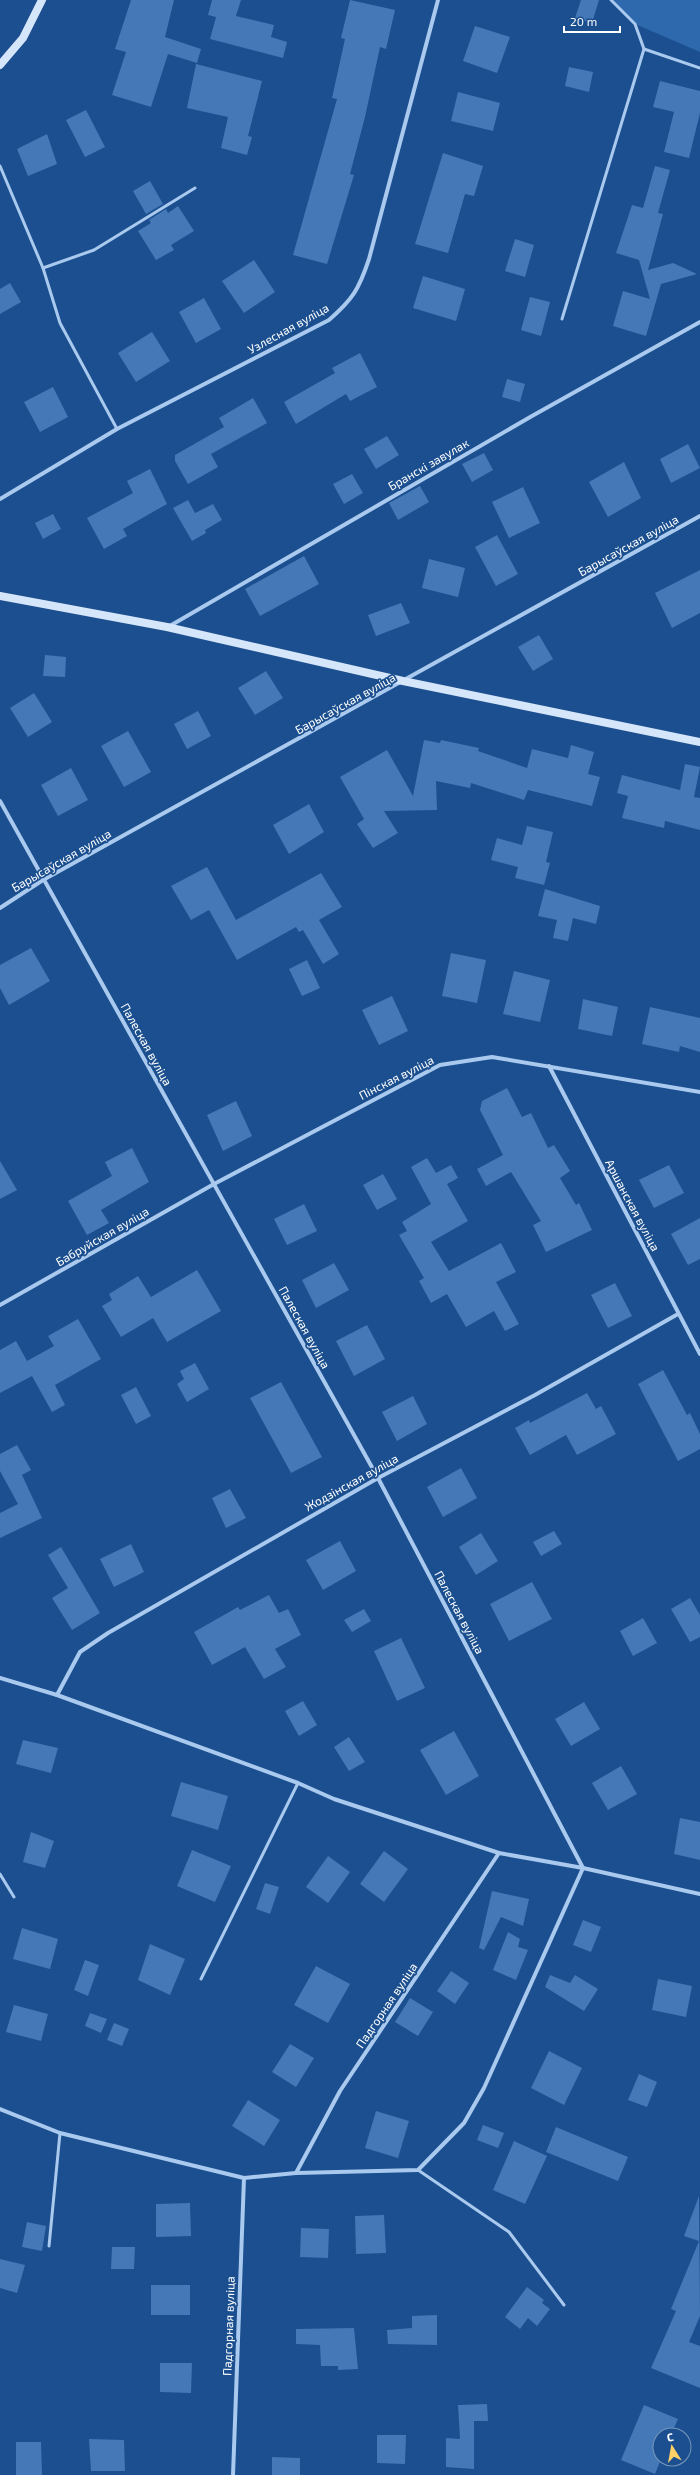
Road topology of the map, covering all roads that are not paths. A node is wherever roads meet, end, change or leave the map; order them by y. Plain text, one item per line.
1 (42, 0) edge
2 (438, 0) edge
3 (611, 0) edge
4 (644, 49) junction
5 (0, 65) edge
6 (700, 68) edge
7 (0, 166) edge
8 (195, 188) dead end
9 (43, 268) junction
10 (562, 319) dead end
11 (700, 322) edge
12 (117, 429) junction
13 (0, 499) edge
14 (700, 516) edge
15 (0, 596) edge
16 (168, 627) junction
17 (403, 681) junction
18 (700, 742) edge
19 (0, 801) edge
20 (44, 880) junction
21 (0, 908) edge
22 (549, 1066) junction
23 (700, 1092) edge
24 (214, 1184) junction
25 (0, 1305) edge
26 (678, 1314) junction
27 (700, 1354) edge
28 (378, 1478) junction
29 (0, 1678) edge
30 (57, 1694) junction
31 (298, 1783) junction
32 (499, 1853) junction
33 (583, 1868) junction
34 (0, 1874) edge
35 (700, 1894) edge
36 (14, 1897) dead end
37 (201, 1979) dead end
38 (0, 2109) edge
39 (60, 2133) junction
40 (418, 2170) junction
41 (296, 2173) junction
42 (244, 2178) junction
43 (49, 2246) dead end
44 (564, 2305) dead end
45 (233, 2475) edge

1 - 5 main road
2 - 12 street, Узлесная вуліца
3 - 4 lane
4 - 6 lane
4 - 10 lane
7 - 9 lane
8 - 9 lane
9 - 12 lane
11 - 16 street, Бранскі завулак
12 - 13 street, Узлесная вуліца
14 - 17 street, Барысаўская вуліца
15 - 16 main road
16 - 17 main road
17 - 18 main road
17 - 20 street, Барысаўская вуліца
19 - 20 street, Палеская вуліца
20 - 21 street, Барысаўская вуліца
20 - 24 street, Палеская вуліца
22 - 23 street, Пінская вуліца
22 - 24 street, Пінская вуліца
22 - 26 street, Аршанская вуліца
24 - 25 street, Бабруйская вуліца
24 - 28 street, Палеская вуліца
26 - 27 street, Аршанская вуліца
26 - 28 street, Жодзінская вуліца
28 - 30 street, Жодзінская вуліца
28 - 33 street, Палеская вуліца
29 - 30 street
30 - 31 street
31 - 32 street
31 - 37 lane
32 - 33 street
32 - 41 street, Падгорная вуліца
33 - 35 street
33 - 40 street
34 - 36 lane
38 - 39 street
39 - 42 street
39 - 43 lane
40 - 41 street
40 - 44 lane
41 - 42 street
42 - 45 street, Падгорная вуліца

